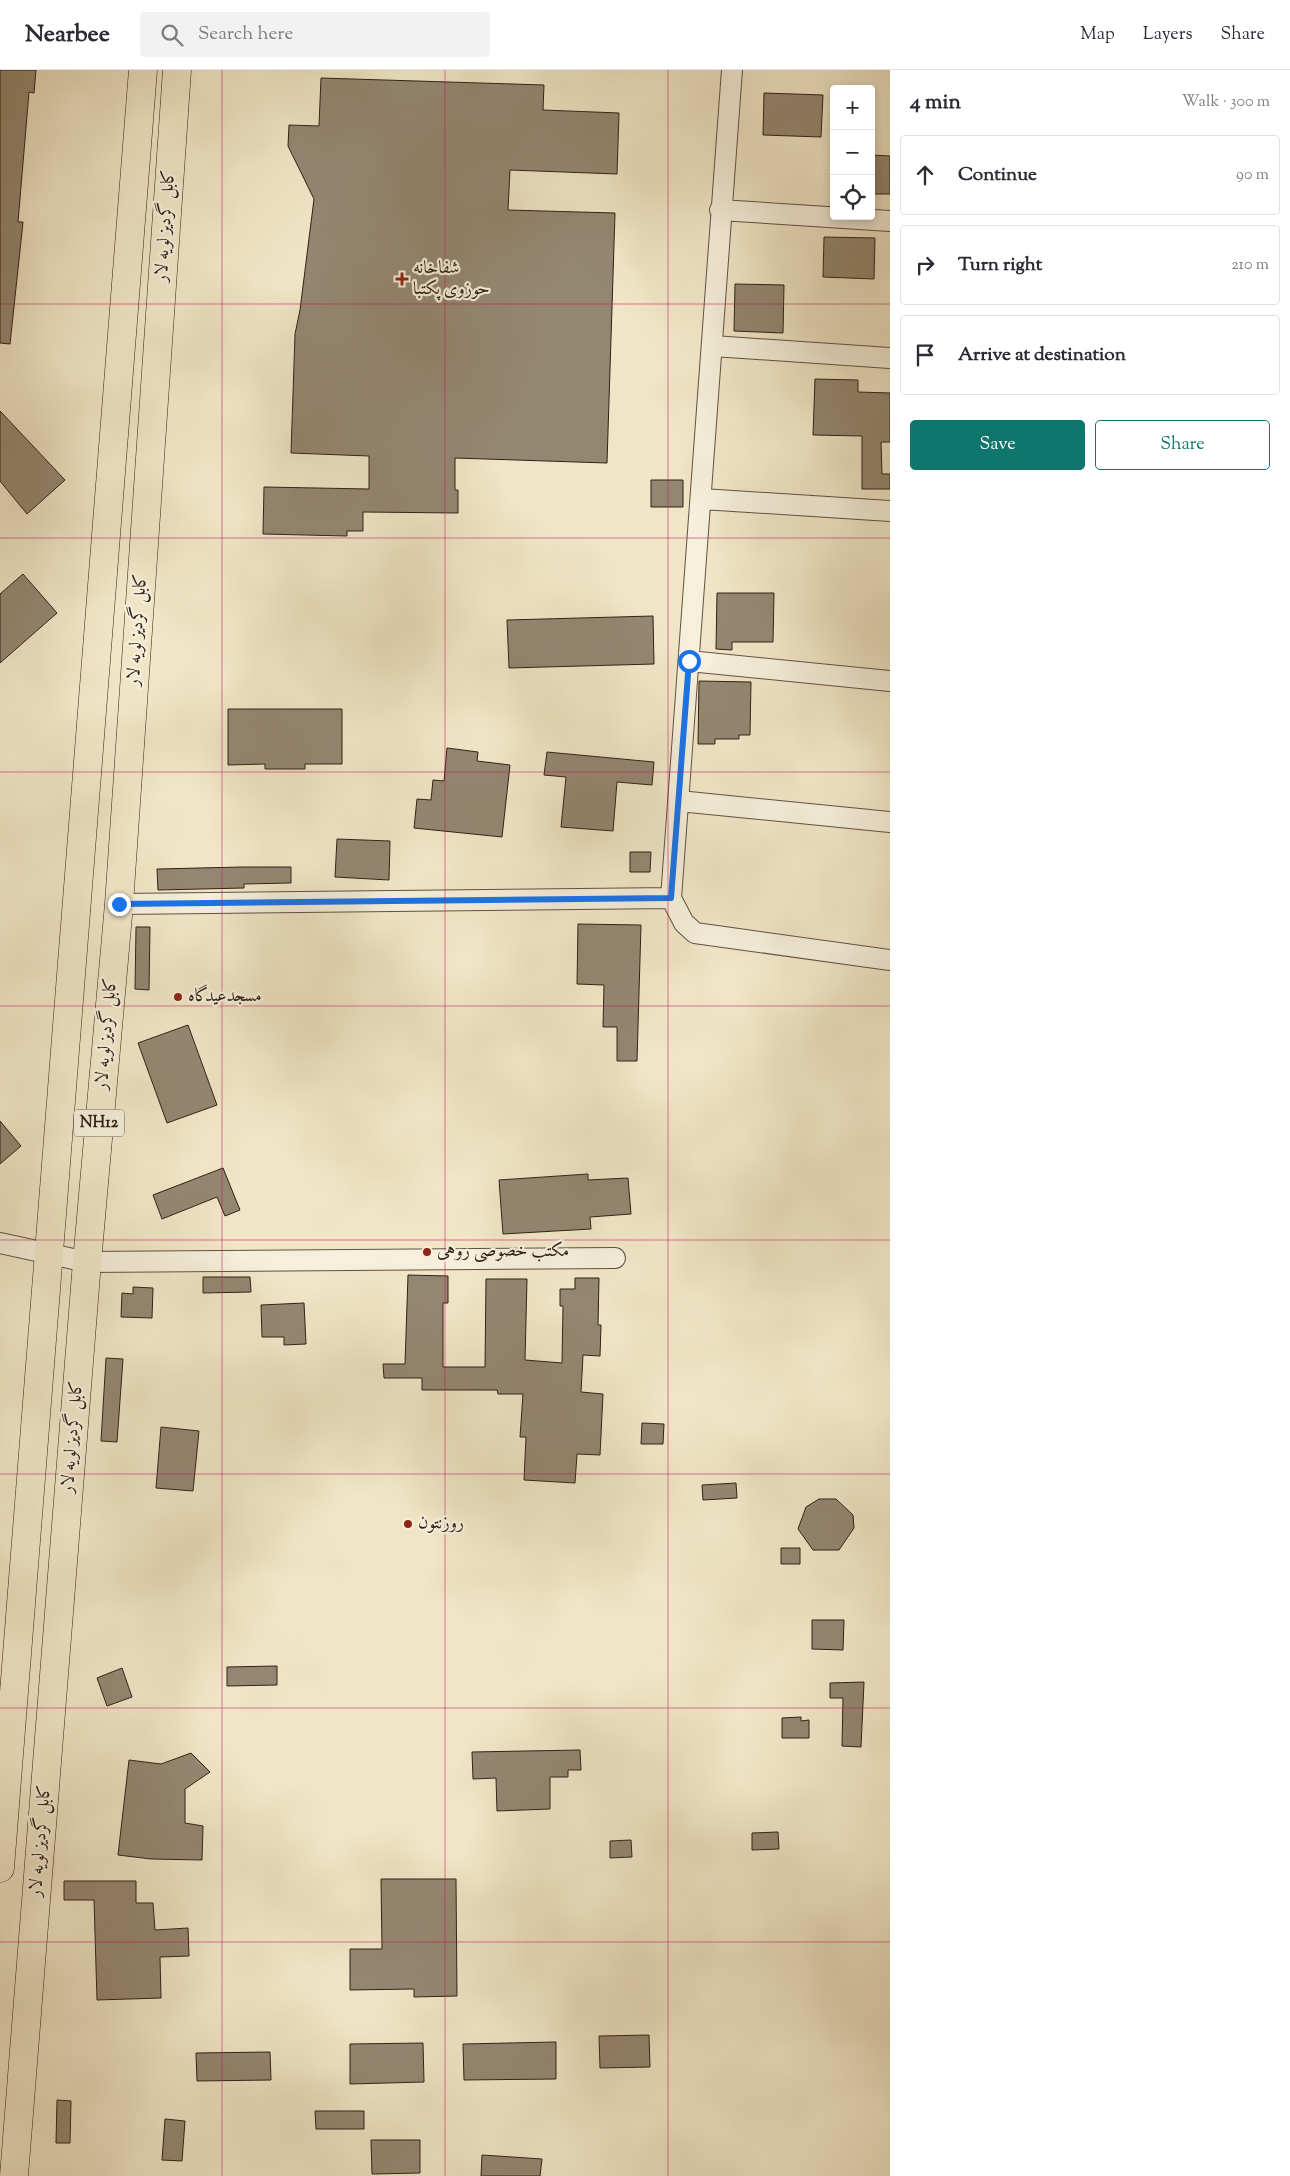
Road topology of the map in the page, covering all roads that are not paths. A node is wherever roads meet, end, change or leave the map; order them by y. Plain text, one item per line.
1 (143, 70) edge
2 (177, 70) edge
3 (732, 70) edge
4 (720, 210) junction
5 (890, 221) edge
6 (713, 346) junction
7 (890, 358) edge
8 (702, 499) junction
9 (890, 511) edge
10 (689, 661) junction
11 (890, 681) edge
12 (679, 802) junction
13 (890, 822) edge
14 (671, 898) junction
15 (119, 904) junction
16 (890, 960) edge
17 (0, 1243) edge
18 (50, 1253) junction
19 (615, 1258) dead end
20 (87, 1262) junction
21 (0, 1868) edge
22 (14, 2176) edge

1 - 18 highway, کابل گردیز لویه لار / NH12
2 - 15 highway, کابل گردیز لویه لار / NH12
3 - 4 street
4 - 5 street
4 - 6 street
6 - 7 street
6 - 8 street
8 - 9 street
8 - 10 street
10 - 11 street
10 - 12 street
12 - 13 street
12 - 14 street
14 - 15 street
14 - 16 street
15 - 20 highway, کابل گردیز لویه لار / NH12
17 - 18 street
18 - 20 street
18 - 21 highway, کابل گردیز لویه لار / NH12
19 - 20 street
20 - 22 highway, کابل گردیز لویه لار / NH12

